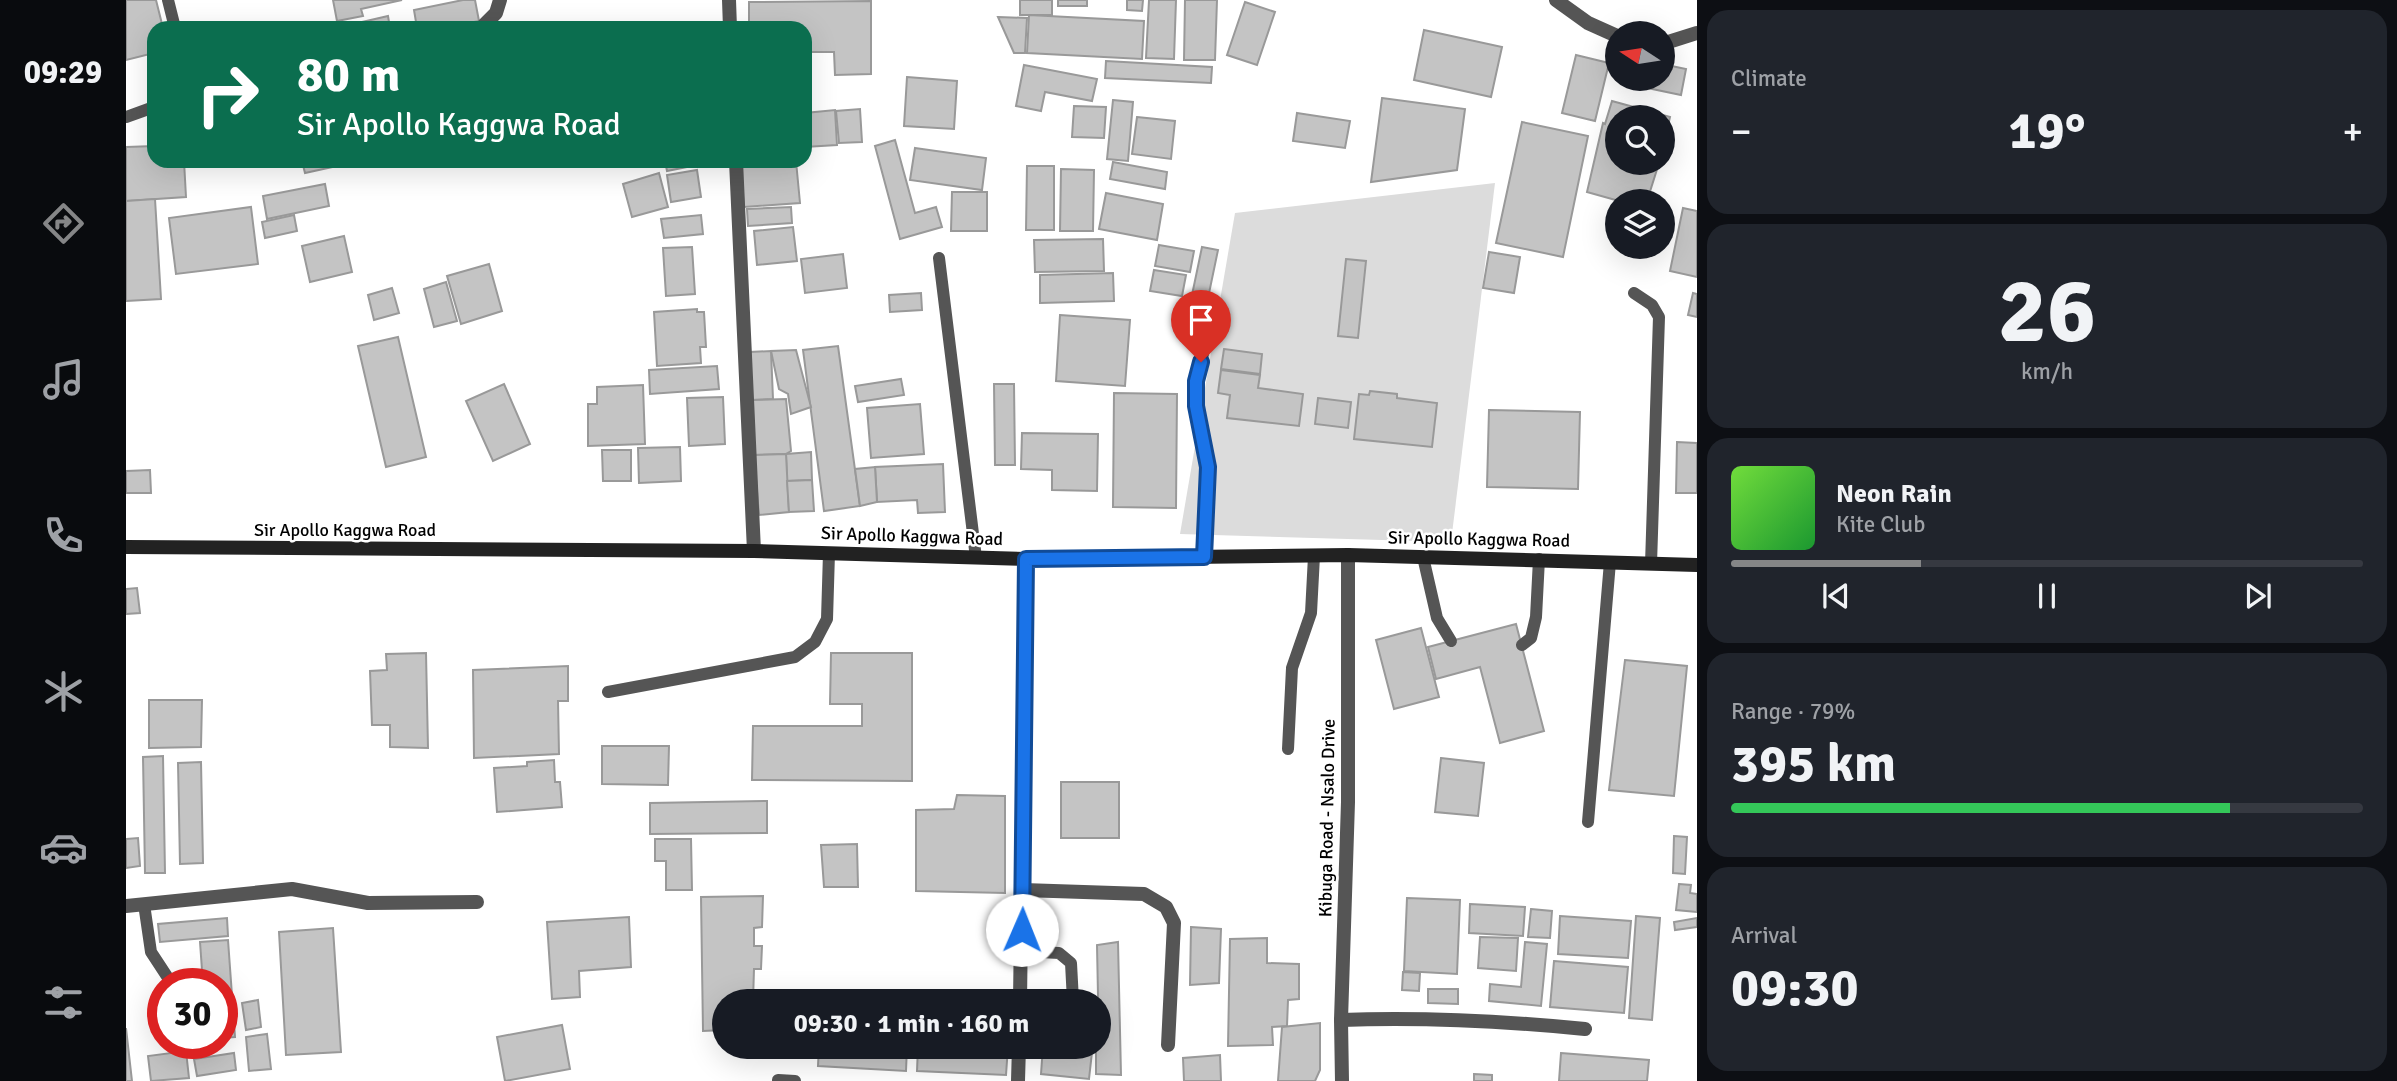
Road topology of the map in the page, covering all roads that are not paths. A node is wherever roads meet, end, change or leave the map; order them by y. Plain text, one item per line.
1 (168, 0) edge
2 (500, 0) edge
3 (729, 0) edge
4 (1556, 0) edge
5 (173, 21) edge
6 (488, 21) edge
7 (730, 21) edge
8 (1605, 31) edge
9 (1697, 33) edge
10 (1675, 40) edge
11 (147, 110) edge
12 (126, 117) edge
13 (736, 168) edge
14 (939, 258) dead end
15 (1634, 293) dead end
16 (1206, 342) dead end
17 (126, 547) edge
18 (754, 551) junction
19 (829, 553) junction
20 (1348, 555) junction
21 (1314, 556) junction
22 (1204, 557) junction
23 (1423, 557) junction
24 (976, 558) junction
25 (1026, 559) junction
26 (1539, 559) junction
27 (1610, 562) junction
28 (1651, 564) junction
29 (1697, 565) edge
30 (1451, 641) dead end
31 (1522, 645) dead end
32 (608, 692) dead end
33 (1288, 749) dead end
34 (1588, 822) dead end
35 (1023, 890) junction
36 (477, 902) dead end
37 (144, 904) junction
38 (126, 906) edge
39 (1021, 951) junction
40 (162, 968) edge
41 (1020, 989) edge
42 (1072, 989) edge
43 (1341, 1020) junction
44 (1585, 1029) dead end
45 (1168, 1045) dead end
46 (1019, 1059) edge
47 (778, 1080) edge
48 (795, 1081) edge
49 (1018, 1081) edge
50 (1342, 1081) edge

1 - 5 lane
2 - 6 street
3 - 7 street
4 - 8 street
9 - 10 street
11 - 12 lane
13 - 18 street
14 - 24 lane
15 - 28 lane
16 - 22 lane
17 - 18 main road, Sir Apollo Kaggwa Road
18 - 19 main road, Sir Apollo Kaggwa Road
19 - 24 main road, Sir Apollo Kaggwa Road
19 - 32 lane
20 - 21 main road, Sir Apollo Kaggwa Road
20 - 23 main road, Sir Apollo Kaggwa Road
20 - 43 street, Kibuga Road - Nsalo Drive
21 - 22 main road, Sir Apollo Kaggwa Road
21 - 33 lane
22 - 25 main road, Sir Apollo Kaggwa Road
23 - 26 main road, Sir Apollo Kaggwa Road
23 - 30 lane
24 - 25 main road, Sir Apollo Kaggwa Road
25 - 35 street
26 - 27 main road, Sir Apollo Kaggwa Road
26 - 31 lane
27 - 28 main road, Sir Apollo Kaggwa Road
27 - 34 lane
28 - 29 main road, Sir Apollo Kaggwa Road
35 - 39 street
35 - 45 street
36 - 37 street
37 - 38 street
37 - 40 lane
39 - 41 street
39 - 42 lane
43 - 44 street
43 - 50 street, Kibuga Road - Nsalo Drive
46 - 49 street
47 - 48 lane

